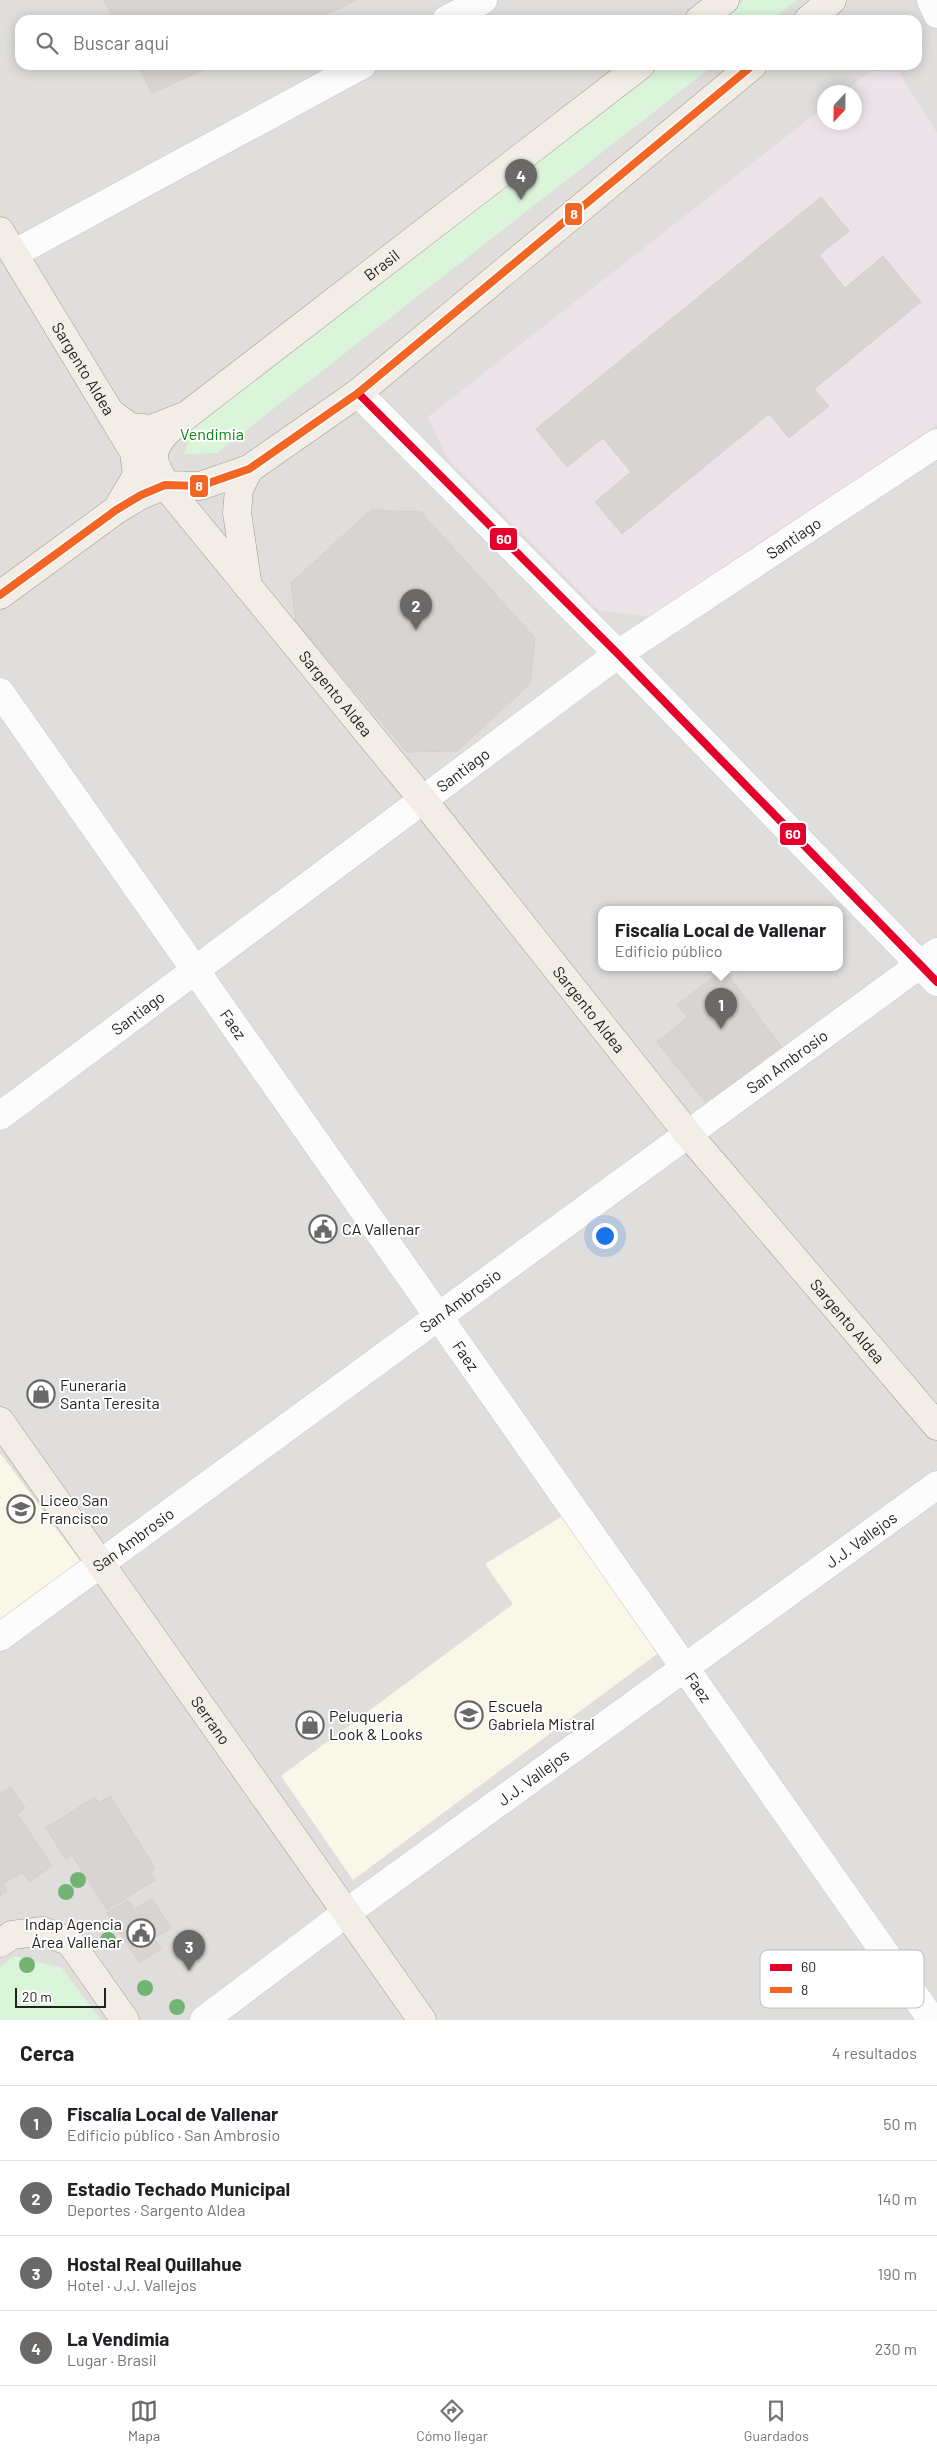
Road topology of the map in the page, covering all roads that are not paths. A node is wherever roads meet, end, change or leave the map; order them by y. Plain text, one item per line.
1 (483, 0) edge
2 (725, 0) edge
3 (832, 0) edge
4 (931, 0) edge
5 (937, 14) edge
6 (455, 15) edge
7 (706, 15) edge
8 (814, 15) edge
9 (352, 70) edge
10 (635, 70) edge
11 (748, 70) edge
12 (7, 242) edge
13 (358, 393) junction
14 (111, 413) junction
15 (187, 415) junction
16 (937, 443) edge
17 (249, 469) junction
18 (165, 485) junction
19 (116, 510) junction
20 (248, 587) junction
21 (0, 596) edge
22 (618, 654) junction
23 (0, 692) edge
24 (423, 800) junction
25 (931, 966) edge
26 (195, 970) junction
27 (0, 1116) edge
28 (688, 1134) junction
29 (438, 1316) junction
30 (0, 1421) edge
31 (937, 1426) edge
32 (937, 1485) edge
33 (100, 1564) junction
34 (0, 1637) edge
35 (684, 1668) junction
36 (346, 1913) junction
37 (0, 1943) edge
38 (881, 1950) edge
39 (125, 2020) edge
40 (204, 2020) edge
41 (422, 2020) edge

1 - 6 street
2 - 7 main road
3 - 8 main road
4 - 5 street
9 - 12 street
10 - 15 main road, Brasil
11 - 13 main road
12 - 14 main road, Sargento Aldea
13 - 17 main road
13 - 22 street
14 - 15 main road, Brasil
14 - 19 main road, Sargento Aldea
15 - 18 main road, Sargento Aldea
16 - 22 street, Santiago
17 - 18 main road
17 - 20 main road
18 - 19 main road
18 - 20 main road, Sargento Aldea
19 - 21 main road
20 - 24 main road, Sargento Aldea
22 - 24 street, Santiago
22 - 25 street
23 - 26 street, Faez
24 - 26 street, Santiago
24 - 28 main road, Sargento Aldea
25 - 28 street, San Ambrosio
26 - 27 street, Santiago
26 - 29 street, Faez
28 - 29 street, San Ambrosio
28 - 31 main road, Sargento Aldea
29 - 33 street, San Ambrosio
29 - 35 street, Faez
30 - 33 main road, Serrano
32 - 35 street, J.J. Vallejos
33 - 34 street, San Ambrosio
33 - 36 main road, Serrano
35 - 36 street, J.J. Vallejos
35 - 38 street, Faez
36 - 40 street, J.J. Vallejos
36 - 41 main road, Serrano
37 - 39 main road

